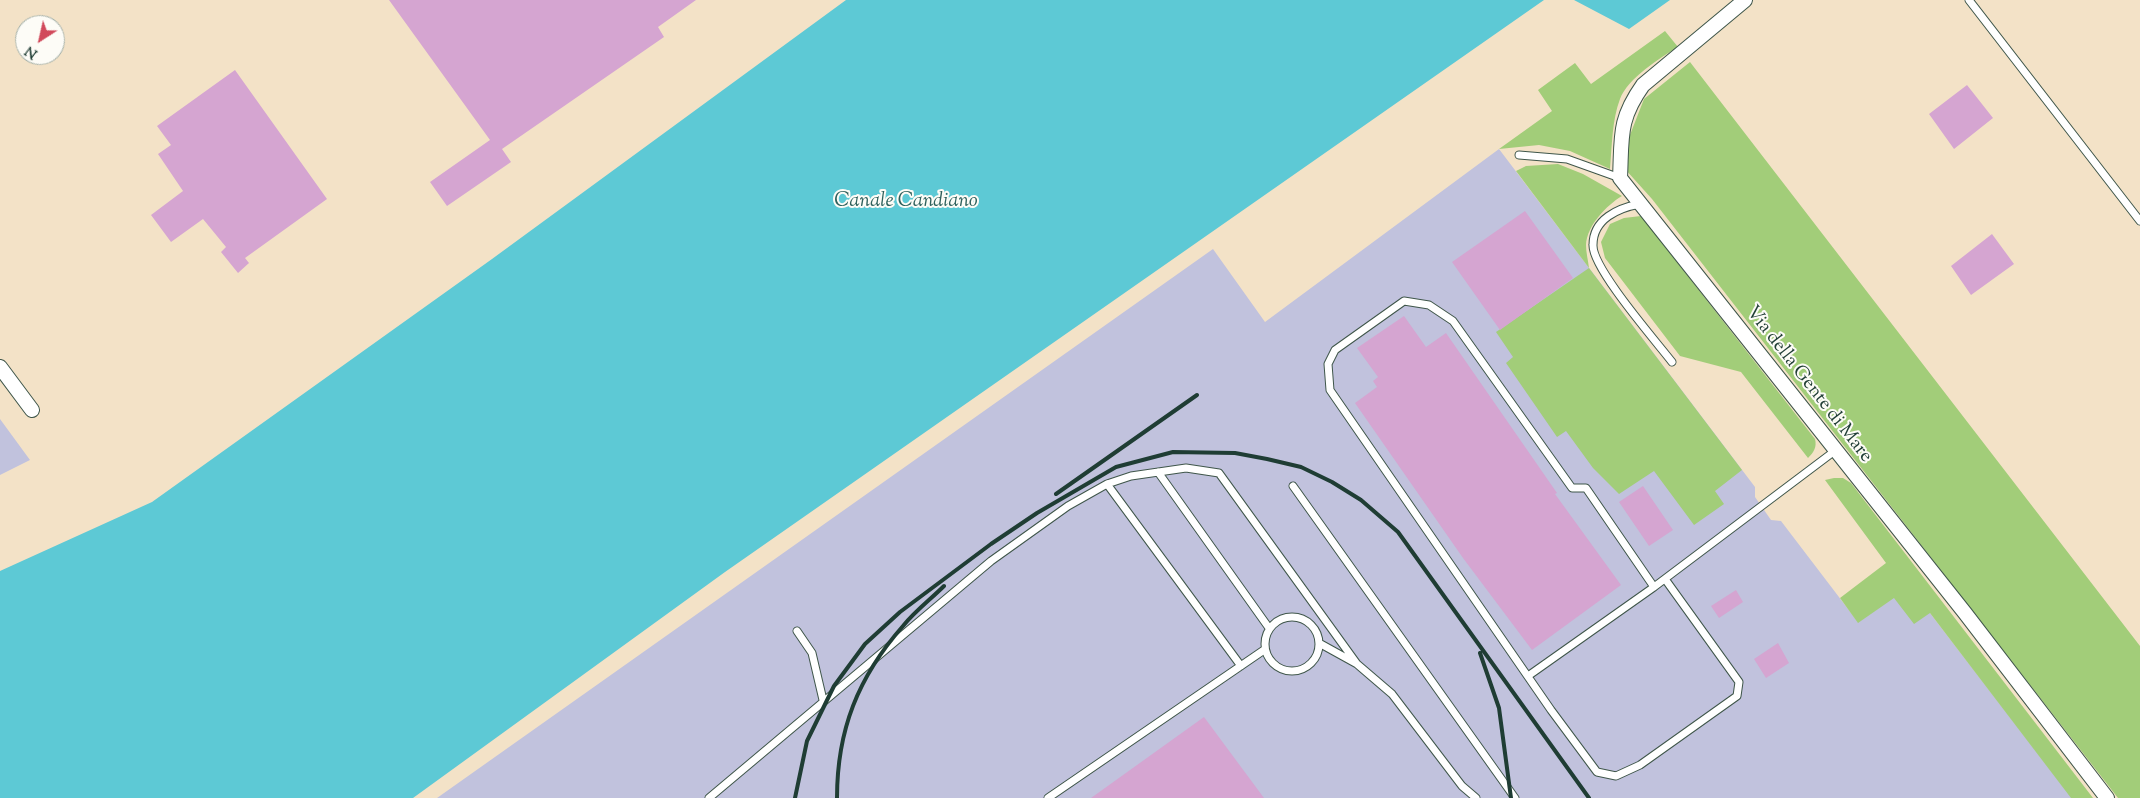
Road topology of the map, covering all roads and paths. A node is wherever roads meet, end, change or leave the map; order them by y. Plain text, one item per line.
1 (1745, 0) edge
2 (1969, 0) edge
3 (1519, 155) dead end
4 (1620, 178) junction
5 (1640, 204) junction
6 (2140, 221) edge
7 (1672, 362) dead end
8 (0, 367) edge
9 (32, 410) dead end
10 (1836, 450) junction
11 (1158, 472) junction
12 (1107, 484) junction
13 (1293, 486) dead end
14 (1665, 579) junction
15 (1654, 587) junction
16 (1270, 628) junction
17 (797, 631) dead end
18 (1319, 643) junction
19 (1264, 650) junction
20 (1357, 664) junction
21 (1241, 666) junction
22 (1528, 676) junction
23 (823, 700) junction
24 (708, 798) edge
25 (1048, 798) edge
26 (1476, 798) edge
27 (1515, 798) edge
28 (2108, 798) edge

1 - 4 street
2 - 6 lane
3 - 4 lane
4 - 5 street, Via della Gente di Mare
5 - 7 lane
5 - 10 street, Via della Gente di Mare
8 - 9 street
10 - 14 lane
10 - 28 street, Via della Gente di Mare
11 - 12 lane
11 - 16 lane
11 - 20 lane
12 - 21 lane
12 - 23 lane
13 - 27 lane
14 - 15 lane
14 - 22 lane
15 - 22 lane
15 - 22 lane
16 - 18 lane
16 - 19 lane
17 - 23 lane
18 - 19 lane
18 - 20 lane
19 - 21 lane
20 - 26 lane
21 - 25 lane
23 - 24 lane

